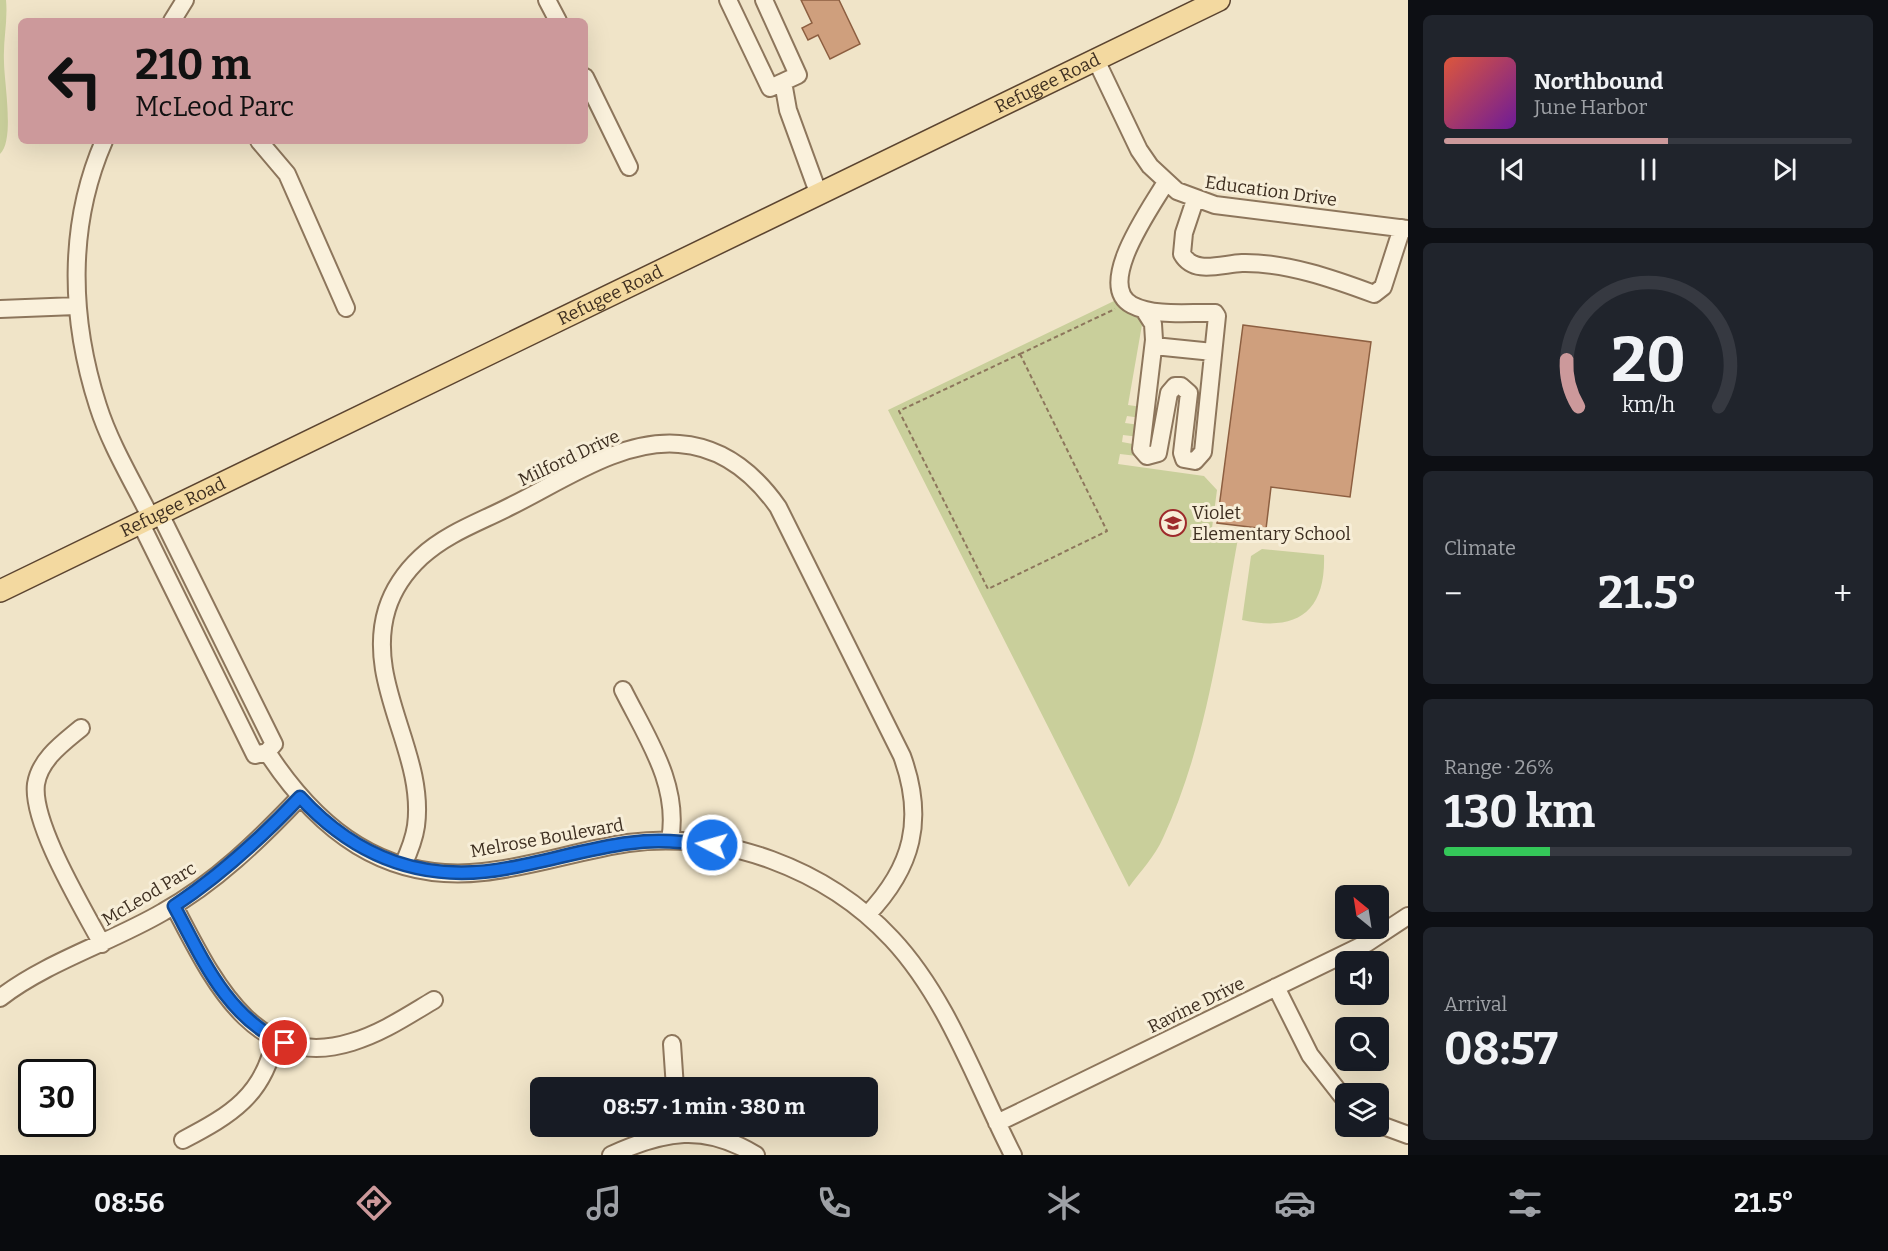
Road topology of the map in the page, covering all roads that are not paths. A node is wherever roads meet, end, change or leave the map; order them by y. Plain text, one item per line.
1 (185, 0) edge
2 (548, 0) edge
3 (728, 0) edge
4 (764, 0) edge
5 (1220, 0) edge
6 (174, 18) edge
7 (557, 18) edge
8 (1096, 60) junction
9 (783, 82) junction
10 (588, 83) edge
11 (103, 144) edge
12 (262, 144) edge
13 (629, 167) dead end
14 (1166, 182) junction
15 (819, 195) junction
16 (1195, 200) junction
17 (1405, 229) edge
18 (76, 306) junction
19 (346, 308) dead end
20 (0, 309) edge
21 (1144, 310) junction
22 (1154, 346) junction
23 (1213, 352) junction
24 (150, 518) junction
25 (0, 591) edge
26 (623, 690) dead end
27 (81, 728) dead end
28 (300, 797) junction
29 (670, 840) junction
30 (403, 865) junction
31 (174, 906) junction
32 (867, 915) junction
33 (1408, 916) edge
34 (102, 945) junction
35 (1276, 987) junction
36 (0, 998) edge
37 (434, 1000) dead end
38 (275, 1039) junction
39 (672, 1044) dead end
40 (674, 1077) edge
41 (1335, 1087) edge
42 (998, 1123) junction
43 (1389, 1128) edge
44 (1408, 1135) edge
45 (656, 1137) edge
46 (720, 1137) edge
47 (183, 1140) dead end
48 (611, 1155) edge
49 (756, 1155) edge
50 (1012, 1155) edge

1 - 6 street
2 - 7 street
3 - 9 street
4 - 9 street
5 - 8 main road, Refugee Road
8 - 14 street, Education Drive
8 - 15 main road, Refugee Road
9 - 15 street
10 - 13 street
11 - 18 street
12 - 19 street
14 - 16 street, Education Drive
14 - 21 street
15 - 24 main road, Refugee Road
16 - 17 street, Education Drive
16 - 17 street
18 - 20 street
18 - 24 street
21 - 22 street
21 - 23 street
22 - 23 street
22 - 23 street
24 - 25 main road, Refugee Road
24 - 28 street, Melrose Boulevard
26 - 29 street
27 - 34 street
28 - 30 street, Melrose Boulevard
28 - 31 street, McLeod Parc
29 - 30 street, Melrose Boulevard
29 - 32 street, Melrose Boulevard
30 - 32 street, Milford Drive
31 - 34 street, McLeod Parc
31 - 38 street
32 - 42 street, Melrose Boulevard
33 - 35 street, Ravine Drive
34 - 36 street, McLeod Parc
35 - 41 street
35 - 42 street, Ravine Drive
37 - 38 street
38 - 47 street
39 - 40 street
42 - 50 street, Melrose Boulevard
43 - 44 street
45 - 48 street
46 - 49 street

